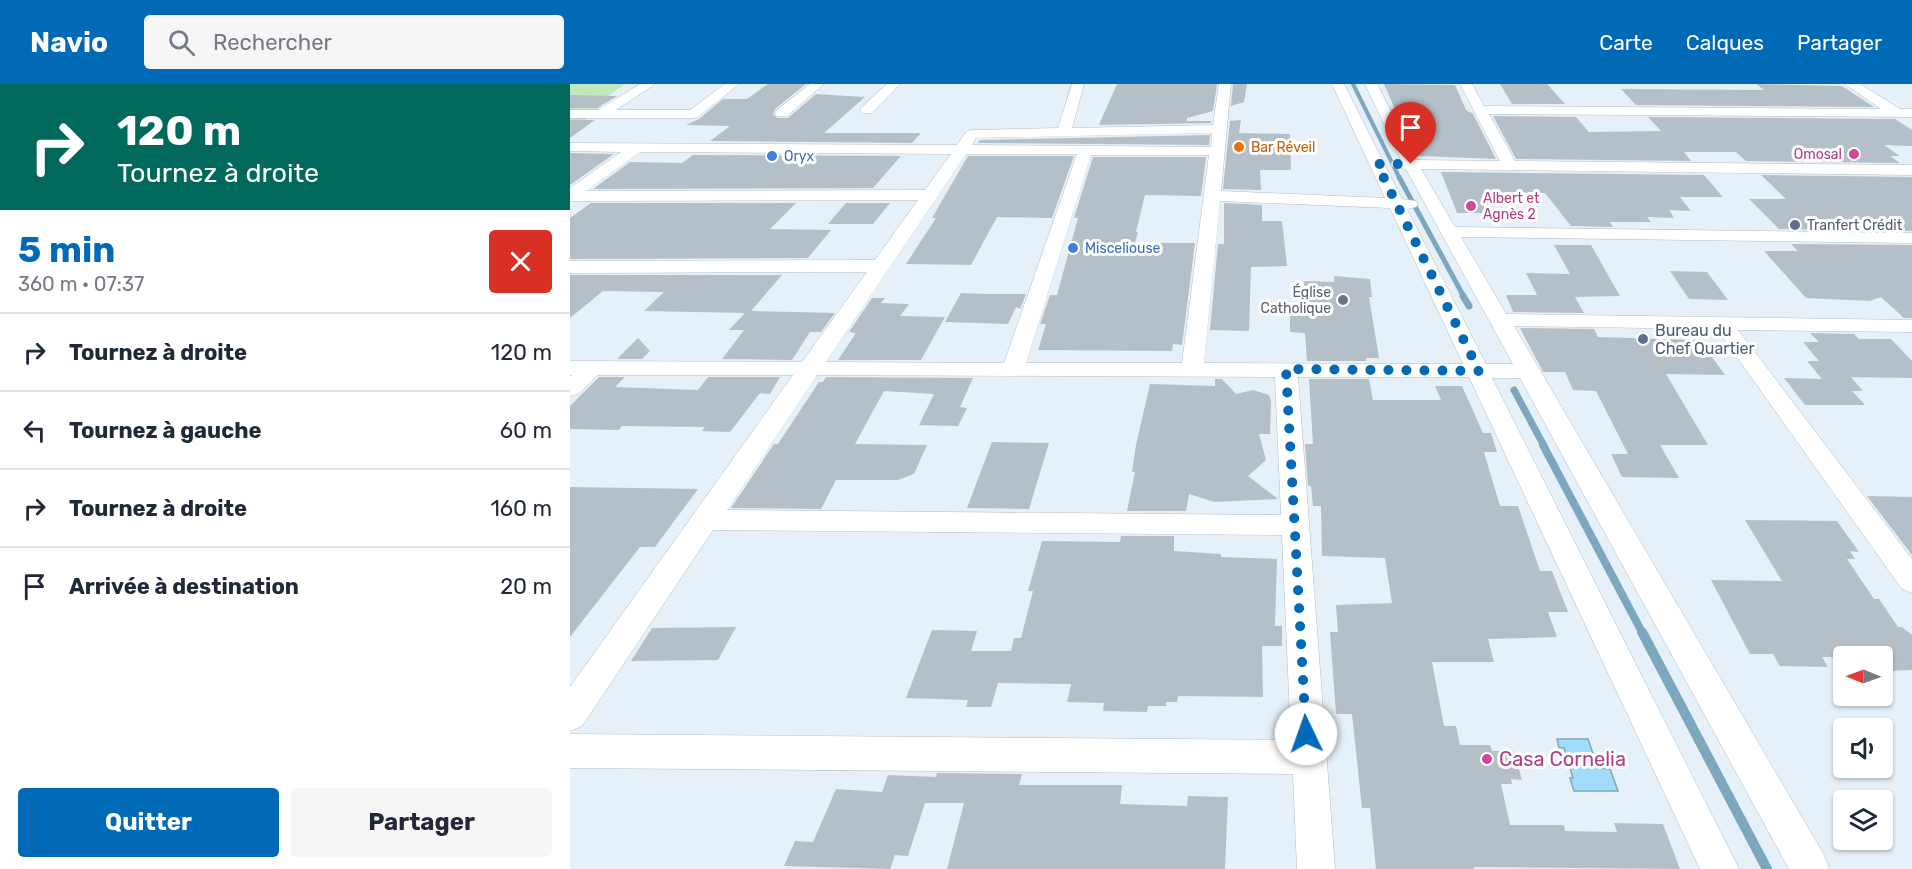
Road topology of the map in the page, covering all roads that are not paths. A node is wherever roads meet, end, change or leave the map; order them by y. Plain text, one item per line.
1 (649, 84) edge
2 (734, 84) edge
3 (818, 84) edge
4 (894, 84) edge
5 (1078, 84) edge
6 (1225, 84) edge
7 (1338, 84) edge
8 (1371, 84) edge
9 (1466, 84) edge
10 (1851, 84) edge
11 (867, 110) dead end
12 (1480, 110) junction
13 (782, 113) dead end
14 (1897, 113) junction
15 (1912, 113) edge
16 (570, 114) edge
17 (601, 114) junction
18 (1912, 122) edge
19 (1221, 129) junction
20 (1064, 131) junction
21 (639, 146) junction
22 (570, 147) edge
23 (961, 151) junction
24 (1218, 151) junction
25 (1085, 152) junction
26 (1377, 164) junction
27 (1411, 164) junction
28 (1510, 165) junction
29 (1912, 170) edge
30 (570, 195) edge
31 (930, 195) junction
32 (1213, 196) junction
33 (1396, 203) junction
34 (1434, 204) junction
35 (1449, 231) junction
36 (1912, 238) edge
37 (881, 266) junction
38 (570, 267) edge
39 (1499, 320) junction
40 (1723, 323) junction
41 (1890, 326) junction
42 (1912, 326) edge
43 (1912, 348) edge
44 (581, 368) edge
45 (1013, 369) junction
46 (1286, 369) junction
47 (809, 370) junction
48 (1192, 370) junction
49 (1479, 371) junction
50 (1528, 371) junction
51 (570, 389) edge
52 (705, 520) junction
53 (1294, 525) junction
54 (1912, 581) edge
55 (570, 715) edge
56 (570, 751) edge
57 (1307, 757) junction
58 (1316, 869) edge
59 (1720, 869) edge
60 (1810, 869) edge

1 - 17 street
2 - 17 street
3 - 13 street
4 - 11 street
5 - 20 street
6 - 19 street
7 - 26 street
8 - 27 street
9 - 12 street
10 - 14 street
12 - 14 street
12 - 28 street
14 - 15 street
14 - 18 street
16 - 17 street
19 - 20 street
19 - 24 street
20 - 23 street
21 - 22 street
21 - 23 street
21 - 30 street
23 - 25 street
23 - 31 street
24 - 25 street
24 - 32 street
25 - 45 street
26 - 27 street
26 - 33 street
27 - 28 street
27 - 34 street
28 - 29 street
30 - 31 street
31 - 37 street
32 - 33 street
32 - 48 street
33 - 34 street
33 - 49 street
34 - 35 street
35 - 36 street
35 - 39 street
37 - 38 street
37 - 47 street
39 - 40 street
39 - 50 street
40 - 41 street
40 - 54 street
41 - 42 street
41 - 43 street
44 - 47 street
44 - 51 street
45 - 47 street
45 - 48 street
46 - 48 street
46 - 49 street
46 - 53 street
47 - 52 street
49 - 50 street
49 - 59 street
50 - 60 street
52 - 53 street
52 - 55 street
53 - 57 street
56 - 57 street
57 - 58 street

